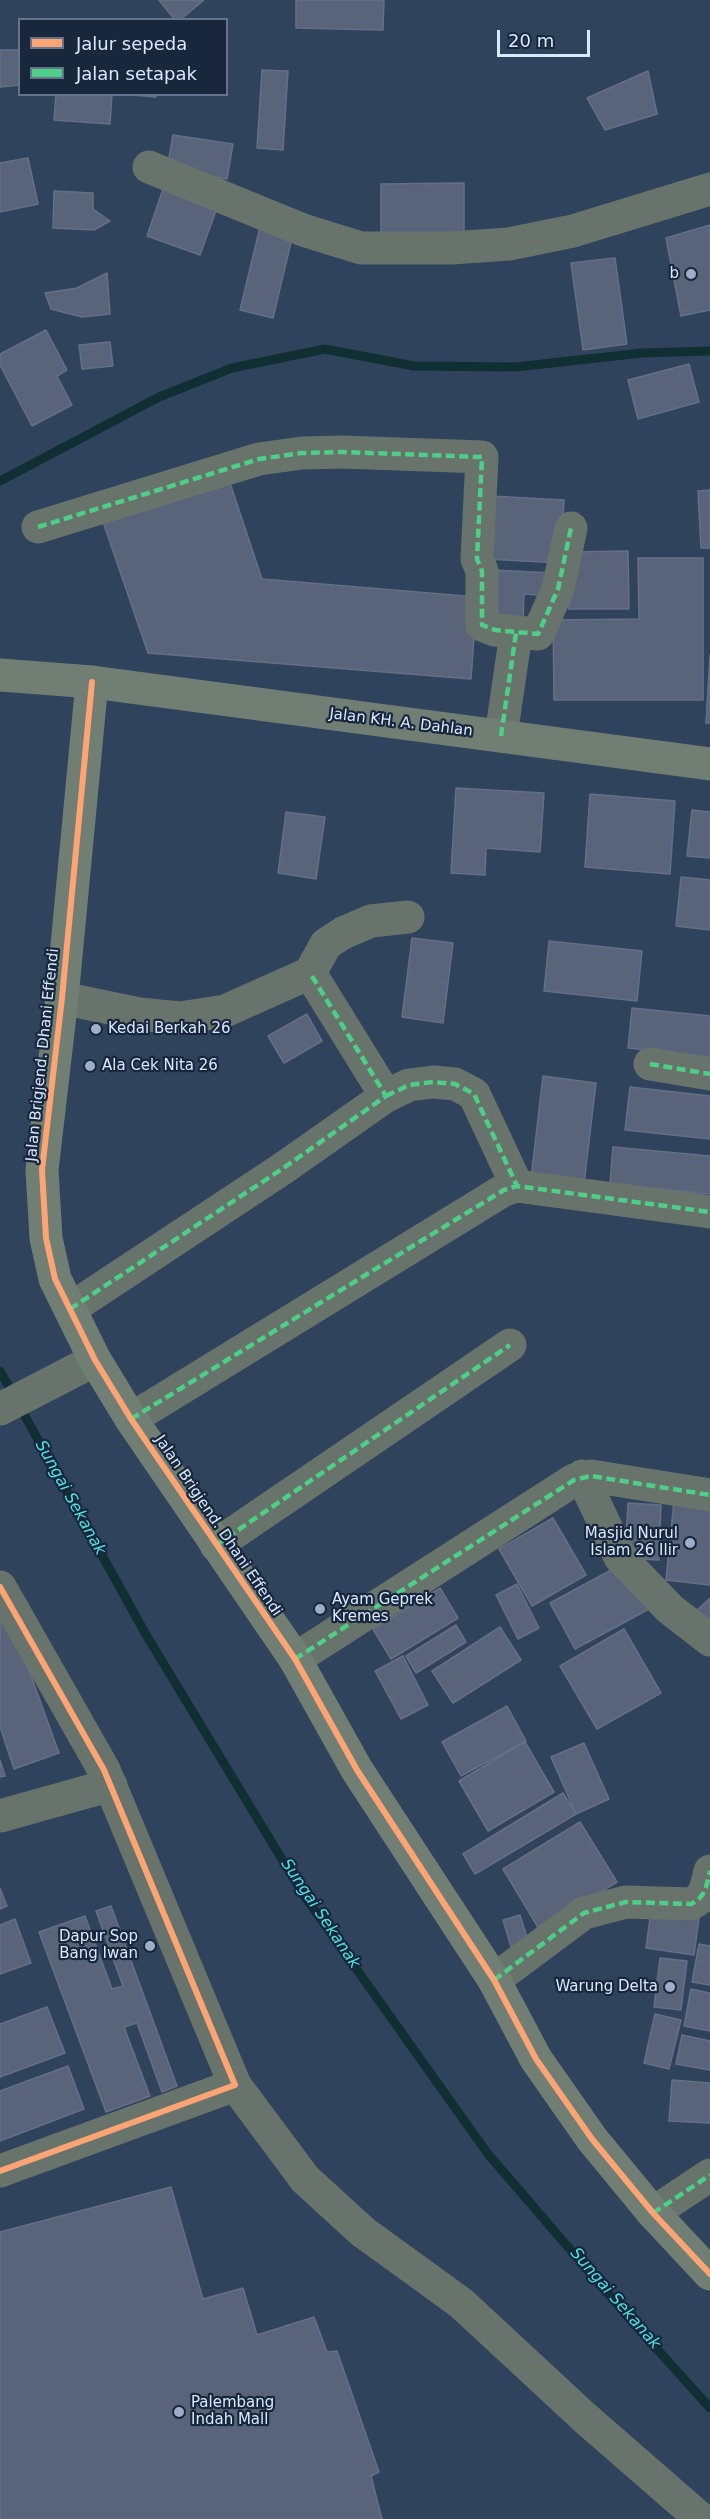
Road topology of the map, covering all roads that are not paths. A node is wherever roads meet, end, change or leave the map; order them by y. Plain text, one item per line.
1 (149, 167) dead end
2 (710, 189) edge
3 (38, 527) dead end
4 (570, 528) dead end
5 (516, 633) junction
6 (0, 675) edge
7 (92, 682) junction
8 (501, 736) junction
9 (710, 764) edge
10 (408, 917) dead end
11 (310, 973) junction
12 (62, 998) junction
13 (650, 1064) dead end
14 (710, 1074) edge
15 (386, 1096) junction
16 (517, 1186) junction
17 (710, 1212) edge
18 (70, 1309) junction
19 (510, 1345) dead end
20 (95, 1360) junction
21 (0, 1409) edge
22 (131, 1419) junction
23 (582, 1476) junction
24 (710, 1495) edge
25 (216, 1545) junction
26 (0, 1587) edge
27 (710, 1640) edge
28 (295, 1659) junction
29 (111, 1785) junction
30 (0, 1816) edge
31 (710, 1871) edge
32 (494, 1980) junction
33 (235, 2085) junction
34 (0, 2171) edge
35 (710, 2175) edge
36 (653, 2213) junction
37 (710, 2274) edge
38 (701, 2519) edge

1 - 2 street
3 - 5 street
4 - 5 street
5 - 8 street
6 - 7 street, Jalan KH. A. Dahlan
7 - 8 street, Jalan KH. A. Dahlan
7 - 12 street, Jalan Brigjend. Dhani Effendi
8 - 9 street, Jalan KH. A. Dahlan
10 - 11 street
11 - 12 street
11 - 15 street
12 - 18 street, Jalan Brigjend. Dhani Effendi
13 - 14 street
15 - 16 street
15 - 18 street
16 - 17 street
16 - 22 street
18 - 20 street, Jalan Brigjend. Dhani Effendi
19 - 25 street
20 - 21 street
20 - 22 street, Jalan Brigjend. Dhani Effendi
22 - 25 street, Jalan Brigjend. Dhani Effendi
23 - 24 street
23 - 27 street
23 - 28 street
25 - 28 street, Jalan Brigjend. Dhani Effendi
26 - 29 street
28 - 32 street, Jalan Brigjend. Dhani Effendi
29 - 30 street
29 - 33 street
31 - 32 street
32 - 36 street, Jalan Brigjend. Dhani Effendi
33 - 34 street
33 - 38 street
35 - 36 street
36 - 37 street, Jalan Brigjend. Dhani Effendi

